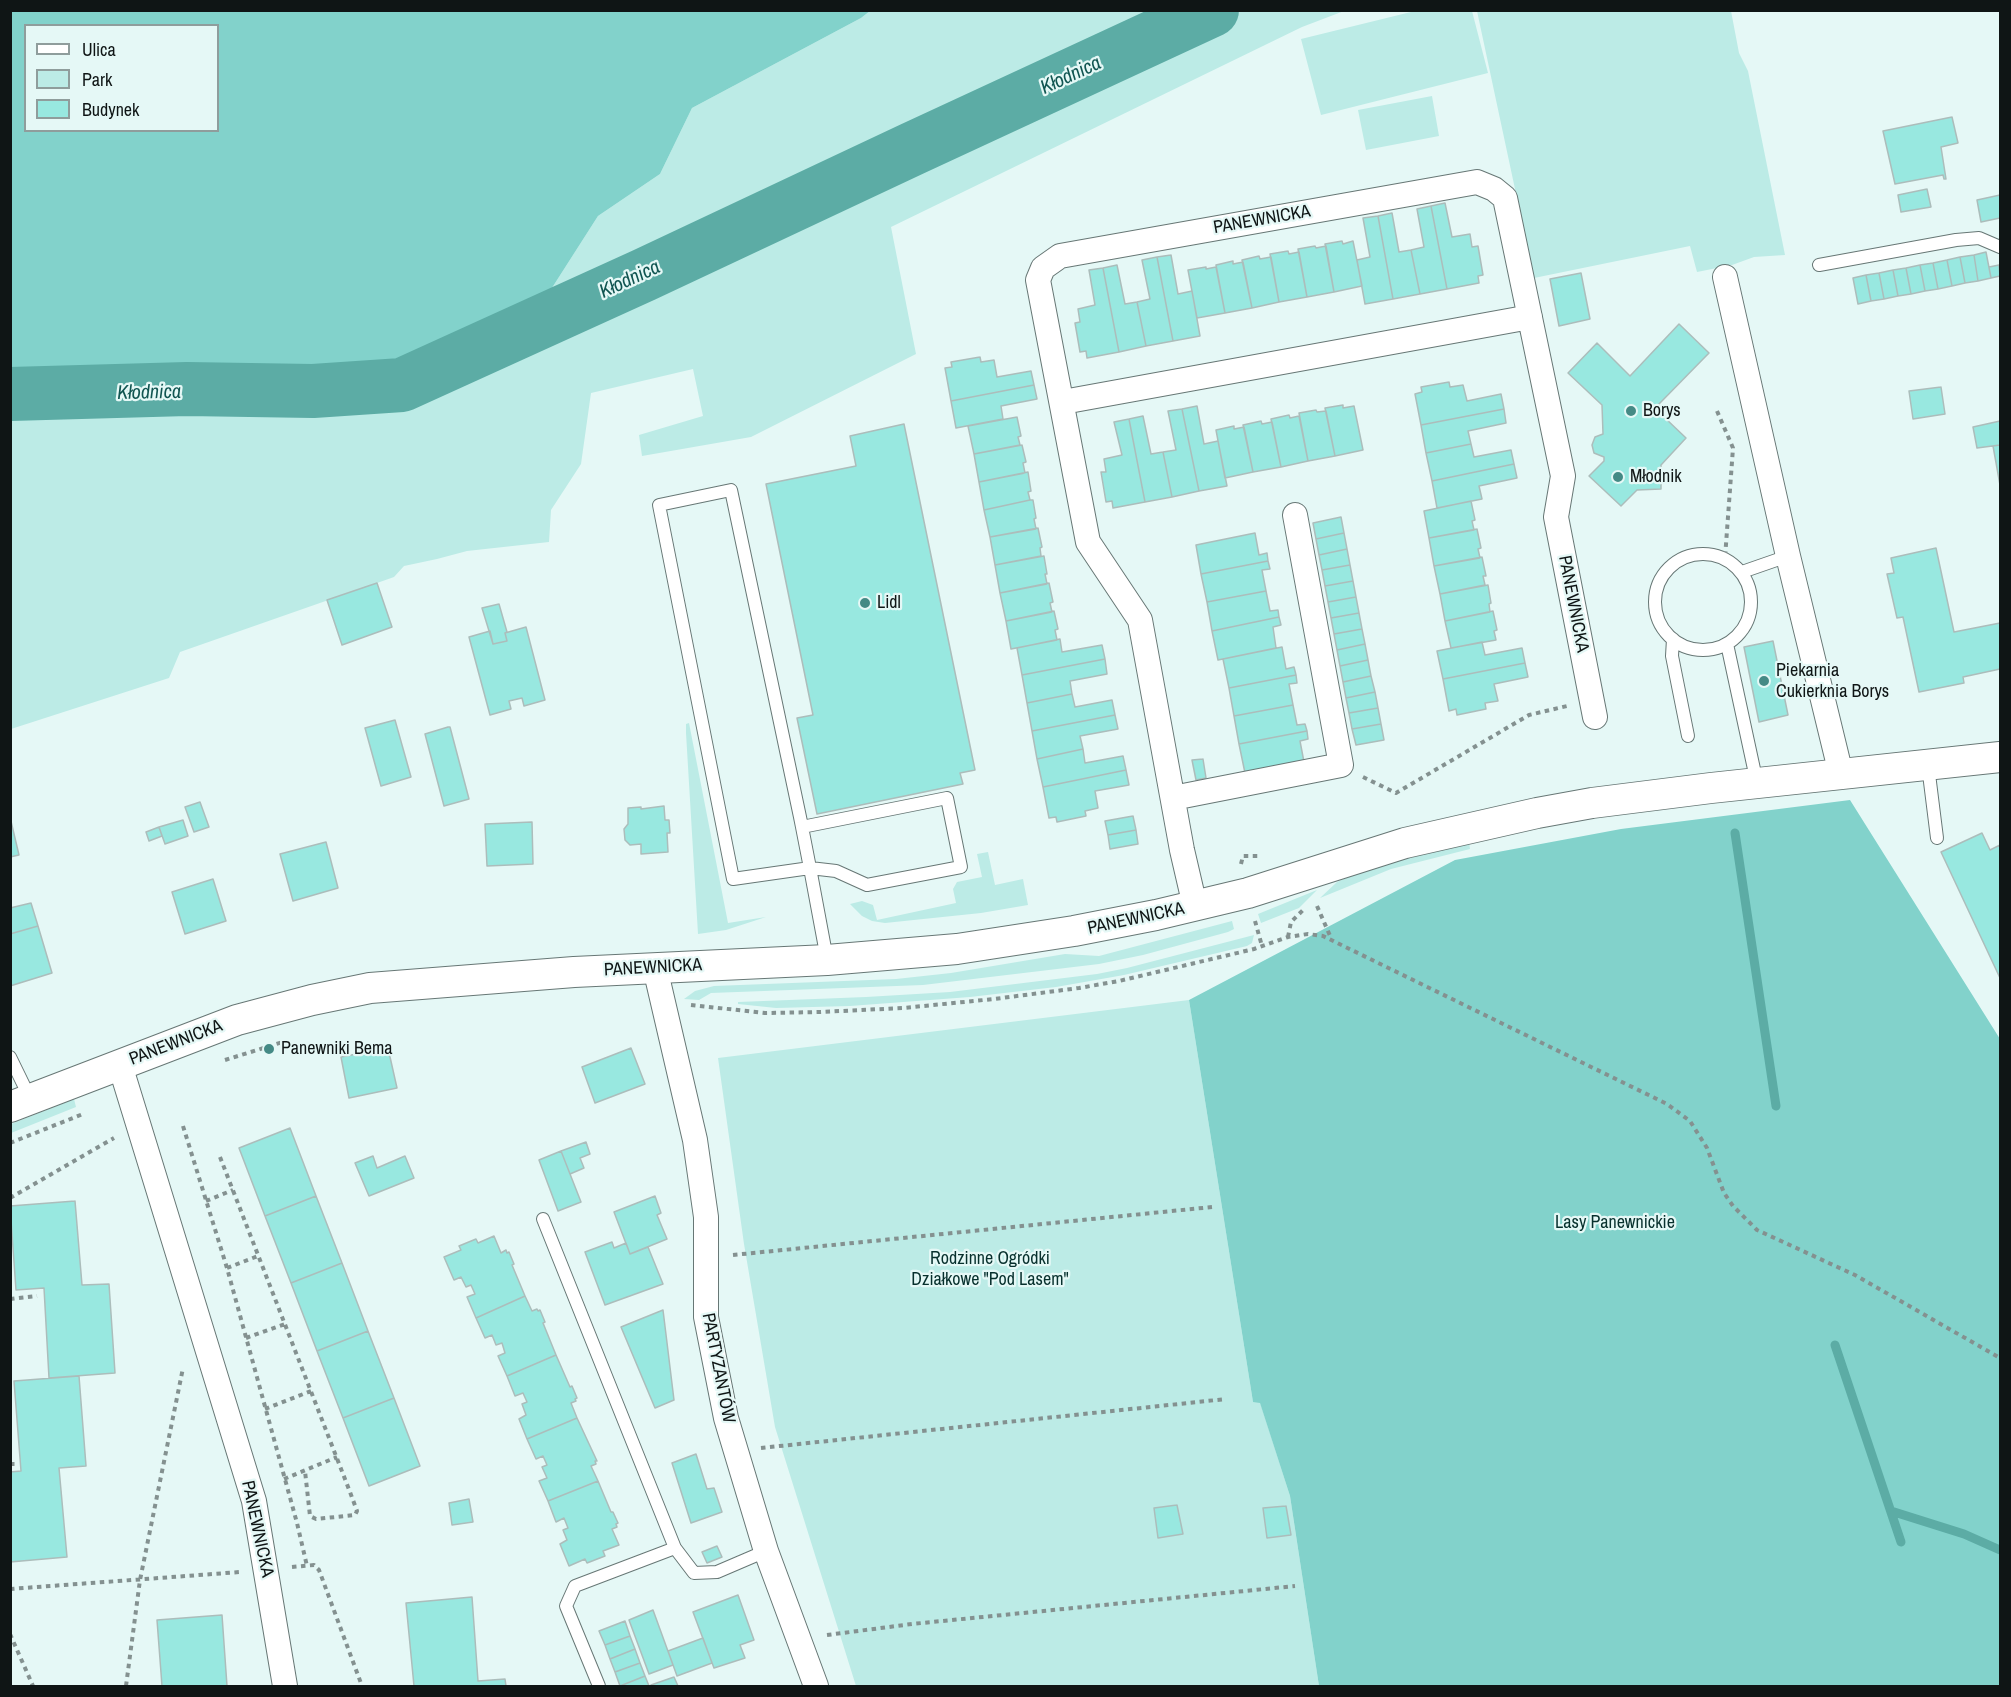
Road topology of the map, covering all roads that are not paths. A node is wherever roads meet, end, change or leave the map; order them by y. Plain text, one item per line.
1 (2001, 247) edge
2 (1819, 265) dead end
3 (1725, 277) dead end
4 (1530, 317) junction
5 (1063, 402) junction
6 (1295, 515) dead end
7 (1788, 556) junction
8 (1742, 572) junction
9 (1673, 639) junction
10 (1728, 644) junction
11 (1594, 709) road end
12 (1688, 736) dead end
13 (2001, 757) edge
14 (1928, 764) junction
15 (1841, 774) junction
16 (1756, 783) junction
17 (1173, 798) junction
18 (802, 827) junction
19 (1937, 838) dead end
20 (810, 868) junction
21 (1195, 906) junction
22 (827, 960) junction
23 (655, 968) junction
24 (10, 1057) edge
25 (120, 1065) junction
26 (21, 1103) edge
27 (543, 1219) dead end
28 (675, 1548) junction
29 (766, 1551) junction
30 (285, 1686) edge
31 (599, 1686) edge
32 (816, 1686) edge

1 - 2 lane
3 - 7 street
4 - 5 street
4 - 5 street, PANEWNICKA
4 - 11 street, PANEWNICKA
5 - 17 street, PANEWNICKA
6 - 17 street
7 - 8 lane
7 - 15 street
8 - 9 lane
8 - 10 lane
9 - 10 lane
9 - 12 lane
10 - 16 lane
13 - 14 street, PANEWNICKA
14 - 15 street, PANEWNICKA
14 - 19 lane
15 - 16 street, PANEWNICKA
16 - 21 street, PANEWNICKA
17 - 21 street, PANEWNICKA
18 - 20 lane
18 - 20 lane
18 - 20 lane
20 - 22 lane
21 - 22 street, PANEWNICKA
22 - 23 street, PANEWNICKA
23 - 25 street, PANEWNICKA
23 - 29 street, PARTYZANTÓW
24 - 26 lane
25 - 26 street, PANEWNICKA
25 - 30 street, PANEWNICKA
27 - 28 lane
28 - 29 lane
28 - 31 lane
29 - 32 street, PARTYZANTÓW

